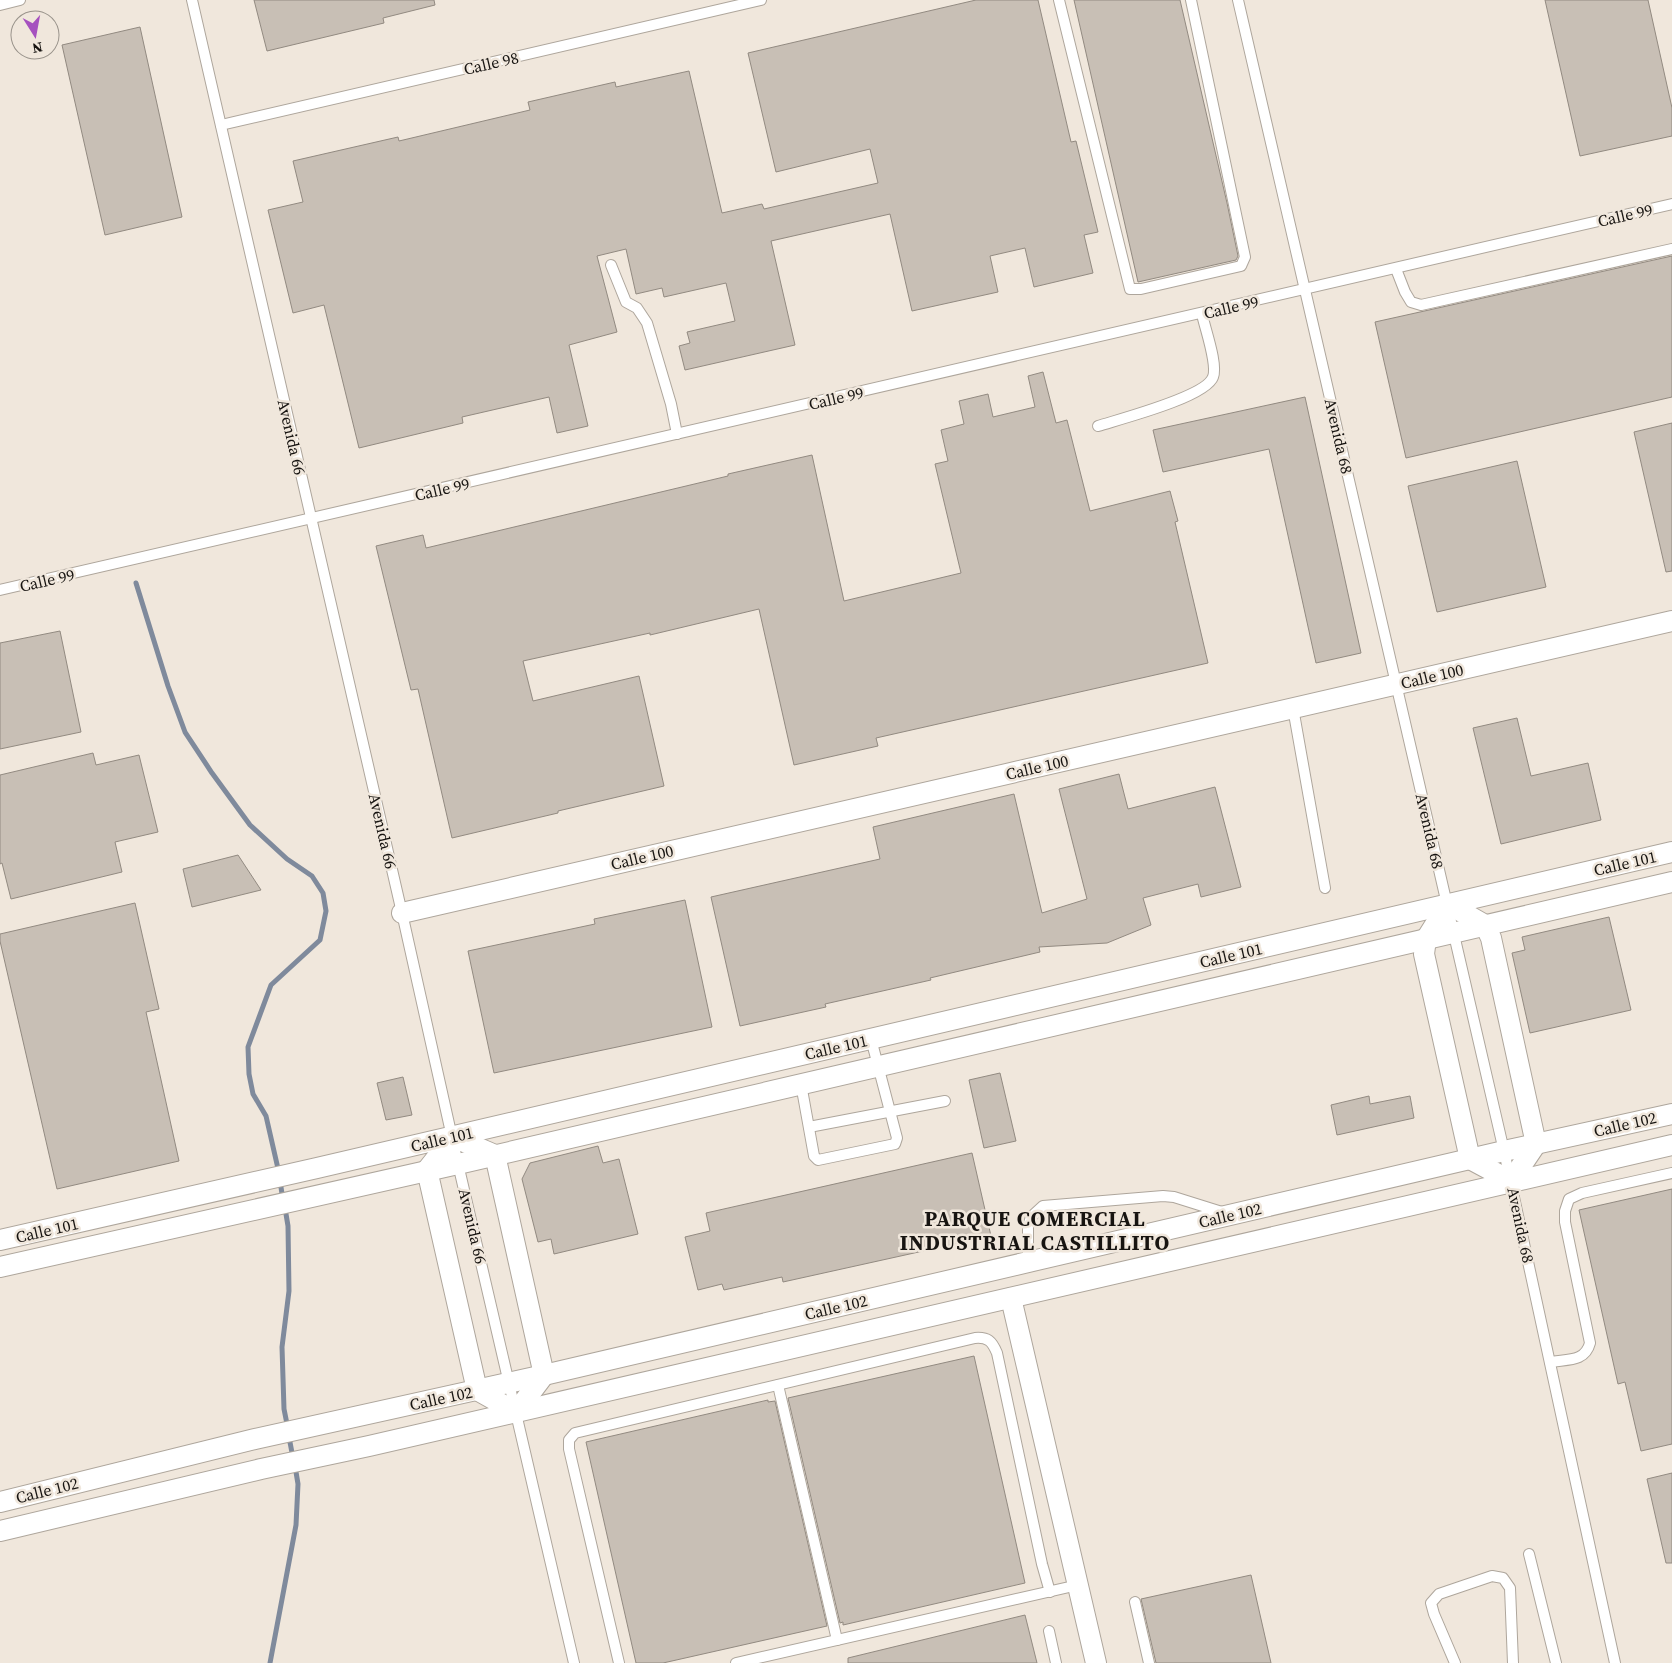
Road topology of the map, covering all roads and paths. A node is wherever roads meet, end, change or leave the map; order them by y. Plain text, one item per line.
1 (20, 0) edge
2 (192, 0) edge
3 (761, 0) edge
4 (1059, 0) edge
5 (1191, 0) edge
6 (1238, 0) edge
7 (0, 5) edge
8 (221, 125) junction
9 (1672, 204) edge
10 (1672, 249) edge
11 (611, 265) dead end
12 (1396, 269) junction
13 (1305, 290) junction
14 (1202, 314) junction
15 (1098, 426) dead end
16 (677, 434) junction
17 (311, 519) junction
18 (0, 590) edge
19 (1672, 621) edge
20 (1396, 684) junction
21 (1293, 708) junction
22 (1672, 852) edge
23 (1672, 882) edge
24 (1325, 888) dead end
25 (1448, 904) junction
26 (402, 913) junction
27 (1485, 925) junction
28 (1454, 932) junction
29 (1426, 939) junction
30 (871, 1039) junction
31 (878, 1066) junction
32 (801, 1084) junction
33 (945, 1101) dead end
34 (890, 1110) junction
35 (1672, 1114) edge
36 (808, 1127) junction
37 (453, 1137) junction
38 (1536, 1144) junction
39 (1672, 1145) edge
40 (1504, 1151) junction
41 (495, 1155) junction
42 (1470, 1159) junction
43 (458, 1164) junction
44 (427, 1170) junction
45 (1672, 1173) edge
46 (1511, 1181) junction
47 (1231, 1215) junction
48 (1, 1235) edge
49 (1028, 1262) junction
50 (5, 1266) edge
51 (1011, 1298) junction
52 (1550, 1362) junction
53 (544, 1375) junction
54 (509, 1382) junction
55 (778, 1384) junction
56 (477, 1390) junction
57 (516, 1412) junction
58 (0, 1502) edge
59 (0, 1531) edge
60 (1529, 1554) dead end
61 (1078, 1585) junction
62 (1050, 1592) junction
63 (1135, 1602) dead end
64 (1049, 1631) dead end
65 (837, 1640) junction
66 (574, 1663) edge
67 (619, 1663) edge
68 (736, 1663) edge
69 (1056, 1663) edge
70 (1096, 1663) edge
71 (1149, 1663) edge
72 (1455, 1663) edge
73 (1513, 1663) edge
74 (1556, 1663) edge
75 (1615, 1663) edge

1 - 7 lane
2 - 8 lane, Avenida 66
3 - 8 lane, Calle 98
4 - 5 lane
6 - 13 lane, Avenida 68
8 - 17 lane, Avenida 66
9 - 12 lane, Calle 99
10 - 12 lane
11 - 16 lane
12 - 13 lane, Calle 99
13 - 14 lane, Calle 99
13 - 20 lane, Avenida 68
14 - 15 lane
14 - 16 lane, Calle 99
16 - 17 lane, Calle 99
17 - 18 lane, Calle 99
17 - 26 lane, Avenida 66
19 - 20 street, Calle 100
20 - 21 street, Calle 100
20 - 25 lane, Avenida 68
21 - 24 lane
21 - 26 street, Calle 100
22 - 25 street, Calle 101
23 - 27 street, Calle 101
25 - 27 street
25 - 28 lane, Avenida 68
25 - 29 street
25 - 30 street, Calle 101
26 - 37 lane, Avenida 66
27 - 28 street, Calle 101
27 - 38 street
28 - 29 street, Calle 101
28 - 40 lane, Avenida 68
29 - 31 street, Calle 101
29 - 42 street
30 - 31 lane
30 - 37 street, Calle 101
31 - 32 street, Calle 101
31 - 34 lane
32 - 36 lane
32 - 41 street, Calle 101
33 - 34 lane
34 - 36 lane
34 - 36 lane
35 - 38 street, Calle 102
37 - 41 street
37 - 43 lane, Avenida 66
37 - 44 street
37 - 48 street, Calle 101
38 - 40 street, Calle 102
38 - 46 street
39 - 46 street, Calle 102
40 - 42 street, Calle 102
40 - 46 lane, Avenida 68
41 - 43 street, Calle 101
41 - 53 street
42 - 46 street
42 - 47 street, Calle 102
43 - 44 street, Calle 101
43 - 54 lane, Avenida 66
44 - 50 street, Calle 101
44 - 56 street
45 - 52 lane
46 - 51 street, Calle 102
46 - 52 lane, Avenida 68
47 - 49 street, Calle 102
47 - 49 lane
48 - 50 street
49 - 53 street, Calle 102
51 - 57 street, Calle 102
51 - 61 street
52 - 75 lane, Avenida 68
53 - 54 street, Calle 102
53 - 57 street
54 - 56 street, Calle 102
54 - 57 lane, Avenida 66
55 - 62 lane
55 - 65 lane
55 - 67 lane
56 - 57 street
56 - 58 street, Calle 102
57 - 59 street, Calle 102
57 - 66 lane, Avenida 66
60 - 74 lane
61 - 62 lane
61 - 70 street
62 - 65 lane
63 - 71 lane
64 - 69 lane
65 - 68 lane
72 - 73 lane

